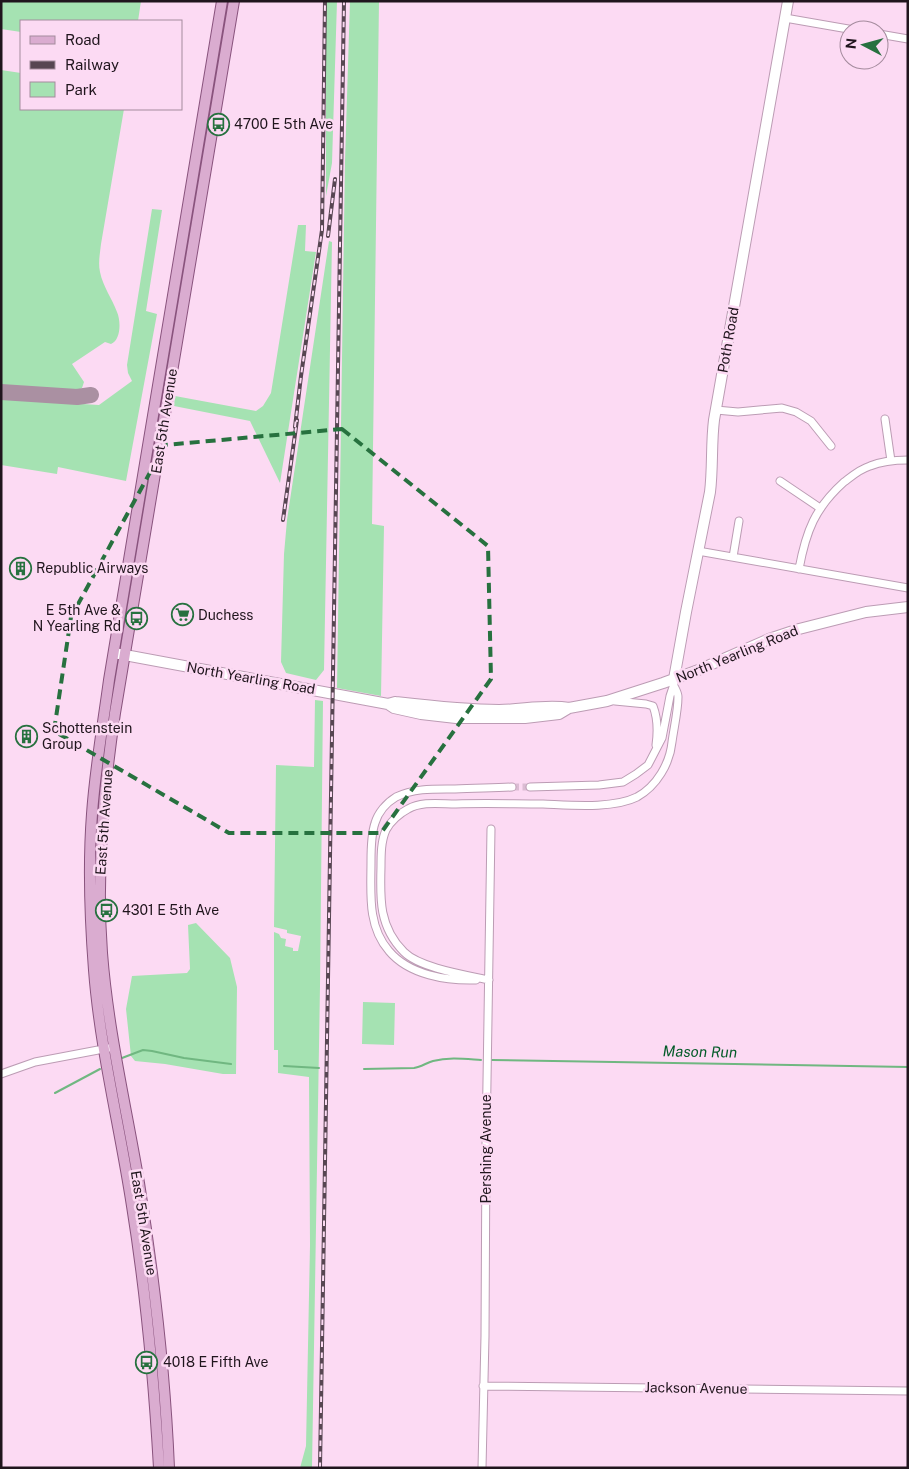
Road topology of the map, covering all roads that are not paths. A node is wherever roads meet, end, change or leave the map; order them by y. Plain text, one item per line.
1 (222, 1) edge
2 (234, 1) edge
3 (788, 1) edge
4 (785, 18) junction
5 (839, 27) edge
6 (889, 36) edge
7 (908, 39) edge
8 (716, 410) junction
9 (885, 419) dead end
10 (831, 446) dead end
11 (890, 460) junction
12 (908, 460) edge
13 (780, 481) dead end
14 (820, 508) junction
15 (739, 521) dead end
16 (698, 551) junction
17 (733, 557) junction
18 (799, 569) junction
19 (908, 588) edge
20 (908, 607) edge
21 (119, 654) junction
22 (674, 683) junction
23 (607, 701) junction
24 (655, 751) junction
25 (512, 787) tunnel mouth
26 (530, 787) tunnel mouth
27 (491, 829) dead end
28 (489, 980) junction
29 (109, 1048) junction
30 (1, 1074) edge
31 (484, 1386) junction
32 (908, 1391) edge
33 (159, 1468) edge
34 (169, 1468) edge
35 (482, 1468) edge

1 - 21 main road, East 5th Avenue
2 - 21 main road, East 5th Avenue
3 - 4 main road, Poth Road
4 - 5 street
4 - 8 main road, Poth Road
6 - 7 street
8 - 10 street
8 - 16 main road, Poth Road
9 - 11 street
11 - 12 street
11 - 14 street
13 - 14 street
14 - 18 street
15 - 17 street
16 - 17 street
16 - 22 main road, Poth Road
17 - 18 street
18 - 19 street
20 - 22 main road, North Yearling Road
21 - 23 main road, North Yearling Road
21 - 29 main road, East 5th Avenue
22 - 23 main road, North Yearling Road
22 - 24 street
22 - 28 street
23 - 24 street
24 - 26 street
25 - 28 street
27 - 28 street, Pershing Avenue
28 - 31 street, Pershing Avenue
29 - 30 street
29 - 33 main road, East 5th Avenue
29 - 34 main road, East 5th Avenue
31 - 32 street, Jackson Avenue
31 - 35 street, Pershing Avenue

